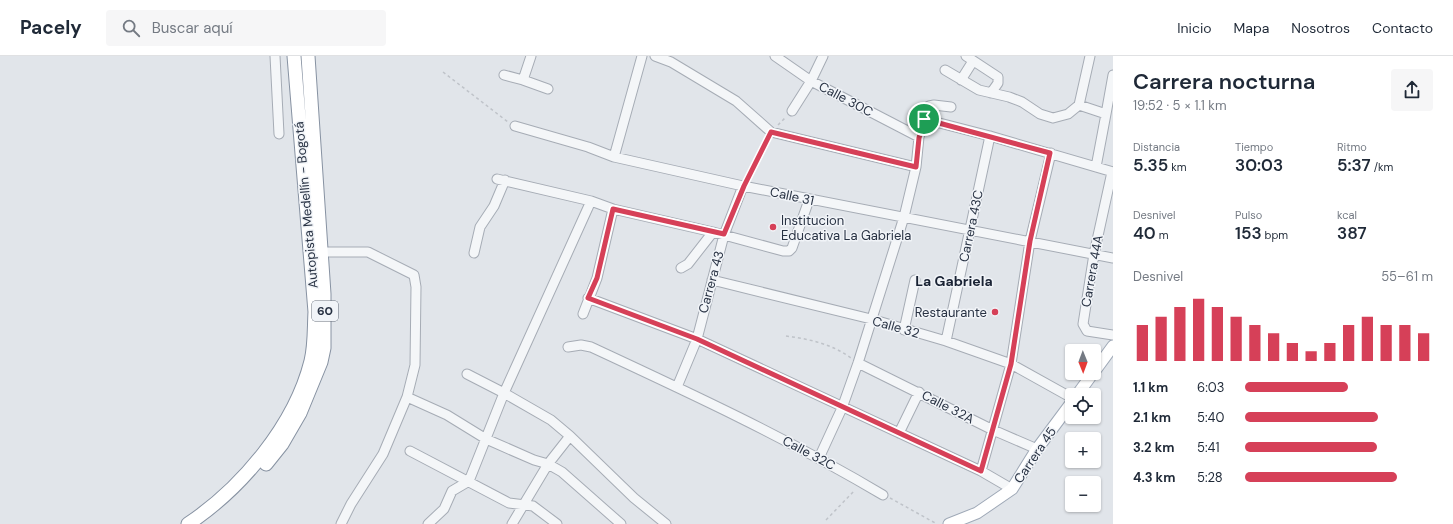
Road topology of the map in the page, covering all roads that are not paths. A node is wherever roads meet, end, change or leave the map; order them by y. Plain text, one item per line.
1 (275, 56) edge
2 (294, 56) edge
3 (308, 56) edge
4 (531, 56) edge
5 (642, 56) edge
6 (654, 56) edge
7 (775, 56) edge
8 (823, 56) edge
9 (1090, 56) edge
10 (969, 58) edge
11 (945, 70) dead end
12 (504, 75) dead end
13 (1113, 75) edge
14 (523, 80) junction
15 (961, 80) junction
16 (811, 81) junction
17 (548, 89) dead end
18 (991, 93) junction
19 (1079, 106) junction
20 (951, 107) dead end
21 (792, 111) road end
22 (1106, 114) junction
23 (924, 119) junction
24 (515, 126) road end
25 (279, 134) dead end
26 (990, 136) junction
27 (919, 138) junction
28 (1050, 153) junction
29 (614, 157) junction
30 (916, 167) junction
31 (1096, 167) junction
32 (1112, 172) edge
33 (744, 186) junction
34 (809, 200) junction
35 (591, 201) junction
36 (613, 209) junction
37 (904, 217) junction
38 (970, 230) junction
39 (713, 232) junction
40 (724, 234) junction
41 (1030, 241) junction
42 (321, 252) junction
43 (474, 253) dead end
44 (1094, 254) junction
45 (1113, 258) edge
46 (681, 268) dead end
47 (712, 280) junction
48 (915, 280) dead end
49 (588, 298) junction
50 (583, 314) dead end
51 (870, 319) junction
52 (904, 330) junction
53 (1113, 335) edge
54 (697, 339) junction
55 (946, 341) junction
56 (1113, 346) edge
57 (568, 347) dead end
58 (1101, 362) edge
59 (858, 363) junction
60 (1011, 364) junction
61 (467, 374) dead end
62 (677, 388) junction
63 (504, 392) junction
64 (919, 392) junction
65 (1065, 394) edge
66 (407, 397) junction
67 (842, 408) junction
68 (1065, 411) edge
69 (993, 430) junction
70 (899, 433) junction
71 (570, 436) junction
72 (486, 439) junction
73 (1037, 449) junction
74 (410, 452) dead end
75 (819, 458) junction
76 (548, 464) junction
77 (981, 471) junction
78 (469, 481) junction
79 (1012, 489) junction
80 (883, 495) road end
81 (522, 506) junction
82 (961, 522) edge
83 (188, 524) edge
84 (202, 524) edge
85 (342, 524) edge
86 (428, 524) edge
87 (512, 524) edge
88 (558, 524) edge
89 (622, 524) edge
90 (666, 524) edge
91 (950, 524) edge

1 - 25 street
2 - 83 highway, Autopista Medellín - Bogotá / 60
3 - 42 highway, Autopista Medellín - Bogotá / 60
4 - 14 street
5 - 29 street
6 - 30 street
7 - 16 street, Calle 30C
8 - 16 street
9 - 19 street
10 - 15 street
10 - 18 street
11 - 15 street
12 - 14 street
13 - 22 street
14 - 17 street
15 - 18 street
16 - 21 street
16 - 27 street, Calle 30C
18 - 19 street
19 - 22 street
20 - 23 street
22 - 31 street
23 - 26 street
23 - 27 street
24 - 29 street, Calle 31
26 - 28 street
26 - 38 street, Carrera 43C
27 - 30 street
28 - 31 street
28 - 41 street
29 - 33 street, Calle 31
30 - 37 street
31 - 32 street
32 - 44 street, Carrera 44A
33 - 34 street, Calle 31
33 - 40 street, Carrera 43
34 - 37 street, Calle 31
34 - 40 street
35 - 36 street
35 - 43 street
35 - 63 street
36 - 39 street
36 - 49 street
37 - 38 street, Calle 31
37 - 51 street
38 - 41 street, Calle 31
38 - 55 street, Carrera 43C
39 - 40 street
39 - 46 street
40 - 47 street, Carrera 43
41 - 44 street, Calle 31
41 - 60 street
42 - 66 street
42 - 84 highway, Autopista Medellín - Bogotá / 60
44 - 45 street, Calle 31
44 - 53 street, Carrera 44A
47 - 51 street, Calle 32
47 - 54 street, Carrera 43
48 - 52 street
49 - 50 street
49 - 54 street
51 - 52 street, Calle 32
51 - 59 street
52 - 55 street, Calle 32
54 - 62 street, Carrera 43
54 - 67 street
55 - 60 street, Calle 32
56 - 58 main road
57 - 62 street, Calle 32C
59 - 64 street, Calle 32A
59 - 67 street
60 - 65 street, Calle 32
60 - 69 street
61 - 63 street
62 - 75 street, Calle 32C
63 - 71 street
63 - 72 street
64 - 69 street, Calle 32A
64 - 70 street
66 - 72 street
66 - 85 street
67 - 70 street
67 - 75 street
68 - 73 main road, Carrera 45
69 - 73 street, Calle 32A
69 - 77 street
70 - 77 street
71 - 76 street
71 - 90 street
72 - 76 street
72 - 78 street
73 - 79 main road, Carrera 45
74 - 78 street
75 - 80 street, Calle 32C
76 - 81 street
76 - 89 street
77 - 79 street
78 - 81 street
78 - 86 street
79 - 82 main road, Carrera 45
81 - 87 street
81 - 88 street
82 - 91 main road, Carrera 45

